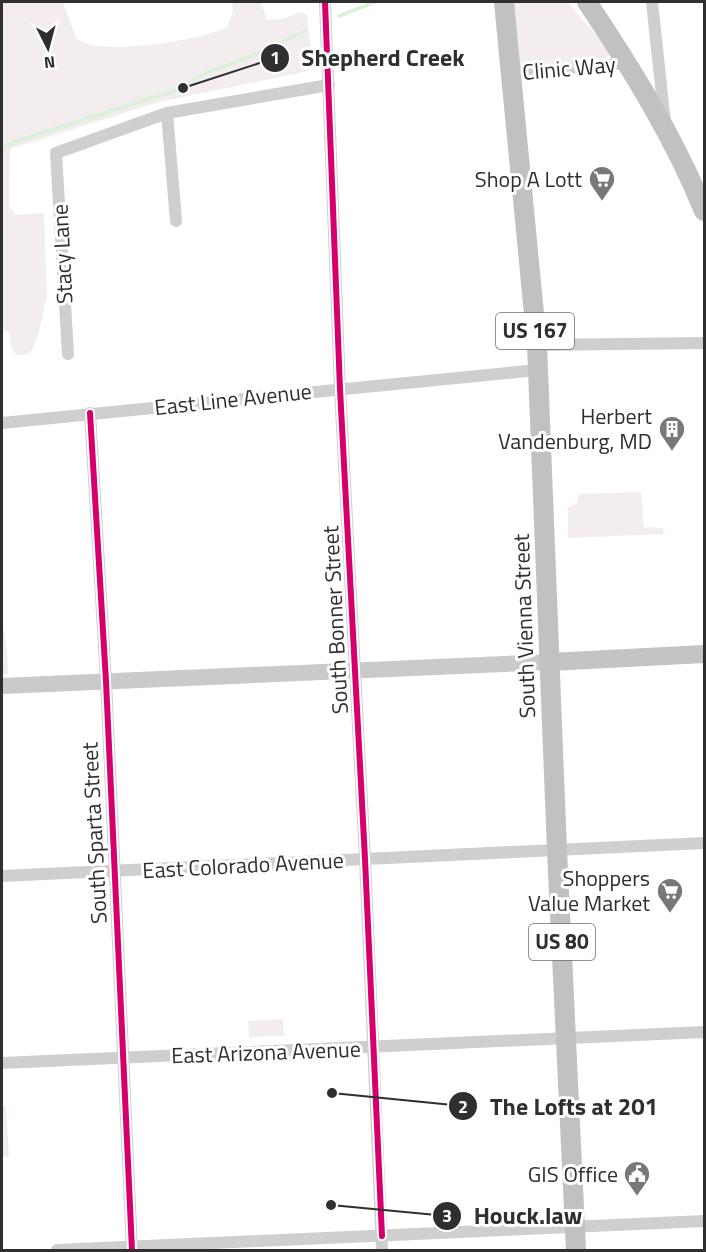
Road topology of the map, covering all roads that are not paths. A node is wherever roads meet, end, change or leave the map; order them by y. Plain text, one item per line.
1 (325, 2) edge
2 (504, 2) edge
3 (587, 2) edge
4 (652, 2) edge
5 (627, 63) junction
6 (510, 73) junction
7 (329, 85) junction
8 (166, 113) junction
9 (667, 133) junction
10 (705, 211) edge
11 (176, 221) dead end
12 (705, 343) edge
13 (537, 345) junction
14 (68, 354) dead end
15 (537, 370) junction
16 (340, 389) junction
17 (90, 413) junction
18 (2, 423) edge
19 (705, 654) edge
20 (550, 662) junction
21 (355, 670) junction
22 (106, 681) junction
23 (2, 686) edge
24 (705, 843) edge
25 (557, 851) junction
26 (365, 859) junction
27 (114, 871) junction
28 (2, 876) edge
29 (705, 1032) edge
30 (566, 1039) junction
31 (374, 1048) junction
32 (123, 1057) junction
33 (2, 1062) edge
34 (705, 1221) edge
35 (575, 1227) junction
36 (382, 1236) junction
37 (132, 1248) edge
38 (57, 1251) edge
39 (382, 1251) edge
40 (576, 1251) edge

1 - 7 street, South Bonner Street
2 - 6 highway, South Vienna Street / US 167
3 - 5 highway
4 - 9 street
5 - 6 street, Clinic Way
5 - 9 highway
6 - 13 highway, South Vienna Street / US 167
7 - 8 street
7 - 16 street, South Bonner Street
8 - 11 street
8 - 14 street, Stacy Lane
9 - 10 highway
12 - 13 street
13 - 15 highway, South Vienna Street / US 167
15 - 16 street, East Line Avenue
15 - 20 highway, South Vienna Street / US 167
16 - 17 street, East Line Avenue
16 - 21 street, South Bonner Street
17 - 18 street, East Line Avenue
17 - 22 street, South Sparta Street
19 - 20 main road
20 - 21 main road
20 - 25 highway, South Vienna Street / US 80
21 - 22 main road
21 - 26 street, South Bonner Street
22 - 23 main road
22 - 27 street, South Sparta Street
24 - 25 street, East Colorado Avenue
25 - 26 street, East Colorado Avenue
25 - 30 highway, South Vienna Street / US 80
26 - 27 street, East Colorado Avenue
26 - 31 street, South Bonner Street
27 - 28 street, East Colorado Avenue
27 - 32 street, South Sparta Street
29 - 30 street, East Arizona Avenue
30 - 31 street, East Arizona Avenue
30 - 35 highway, South Vienna Street / US 80
31 - 32 street, East Arizona Avenue
31 - 36 street, South Bonner Street
32 - 33 street, East Arizona Avenue
32 - 37 street, South Sparta Street
34 - 35 street
35 - 36 street
35 - 40 highway, South Vienna Street / US 80
36 - 37 street
36 - 39 street, South Bonner Street
37 - 38 street

